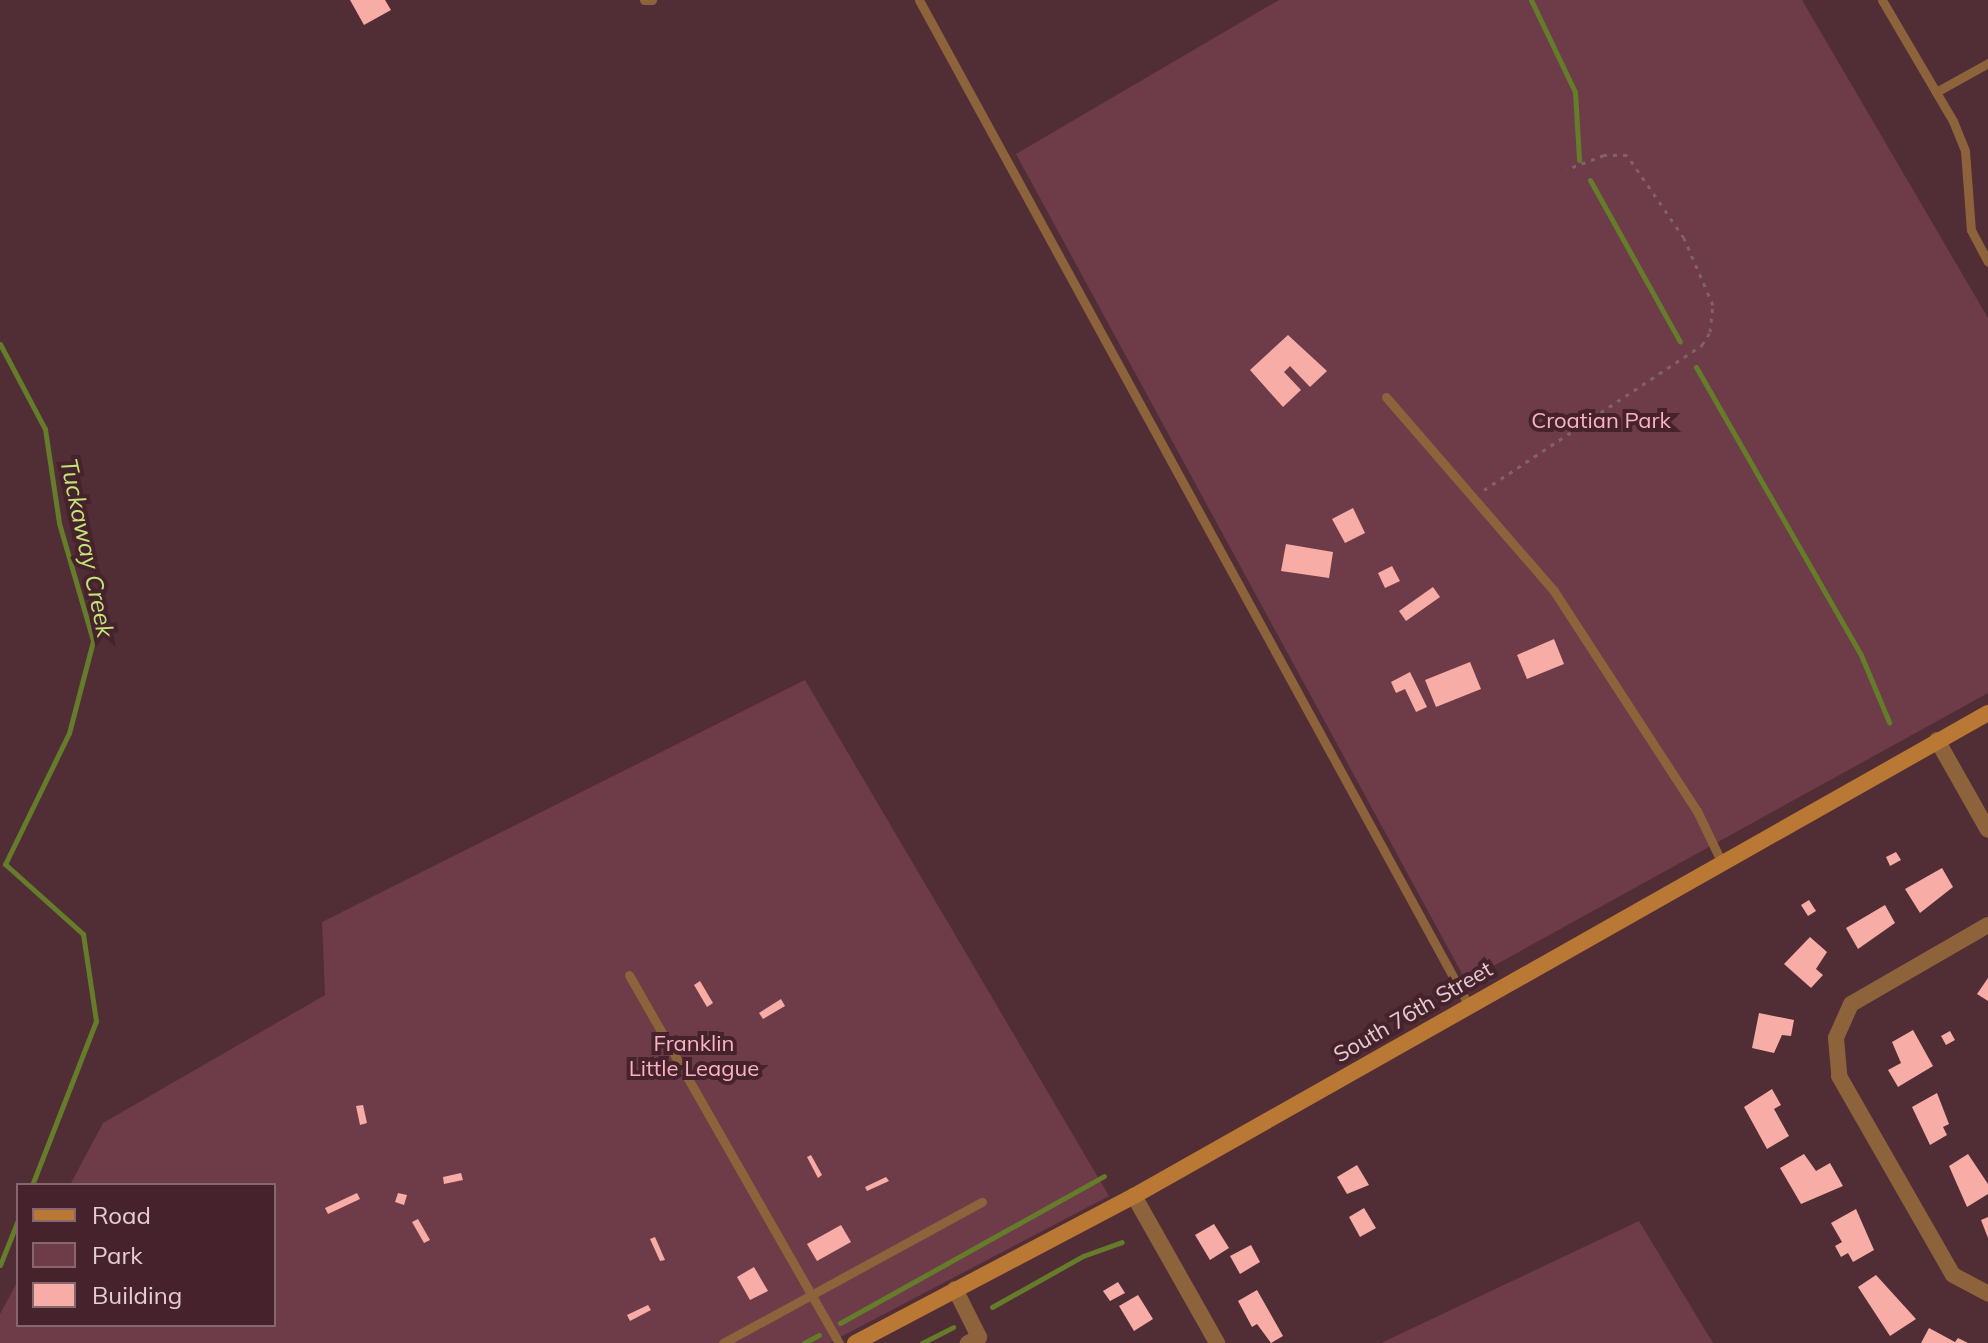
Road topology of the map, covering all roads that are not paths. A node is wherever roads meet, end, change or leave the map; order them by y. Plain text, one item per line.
1 (644, 0) edge
2 (652, 0) edge
3 (919, 0) edge
4 (1882, 0) edge
5 (1988, 63) edge
6 (1936, 92) junction
7 (1986, 255) edge
8 (1386, 397) dead end
9 (1988, 713) edge
10 (1937, 740) junction
11 (1988, 830) edge
12 (1722, 863) junction
13 (1988, 925) edge
14 (629, 975) dead end
15 (1469, 1006) junction
16 (1134, 1196) junction
17 (982, 1202) dead end
18 (955, 1289) junction
19 (1988, 1294) edge
20 (812, 1296) junction
21 (723, 1343) edge
22 (839, 1343) edge
23 (855, 1343) edge
24 (968, 1343) edge
25 (1217, 1343) edge

1 - 2 lane
3 - 15 lane
4 - 6 lane
5 - 6 lane
6 - 7 lane
8 - 12 lane
9 - 10 main road, South 76th Street
10 - 11 street
10 - 12 main road, South 76th Street
12 - 15 main road, South 76th Street
13 - 19 street
14 - 20 lane
15 - 16 main road, South 76th Street
16 - 18 main road, South 76th Street
16 - 25 street
17 - 20 lane
18 - 23 main road, South 76th Street
18 - 24 street
20 - 21 lane
20 - 22 lane

